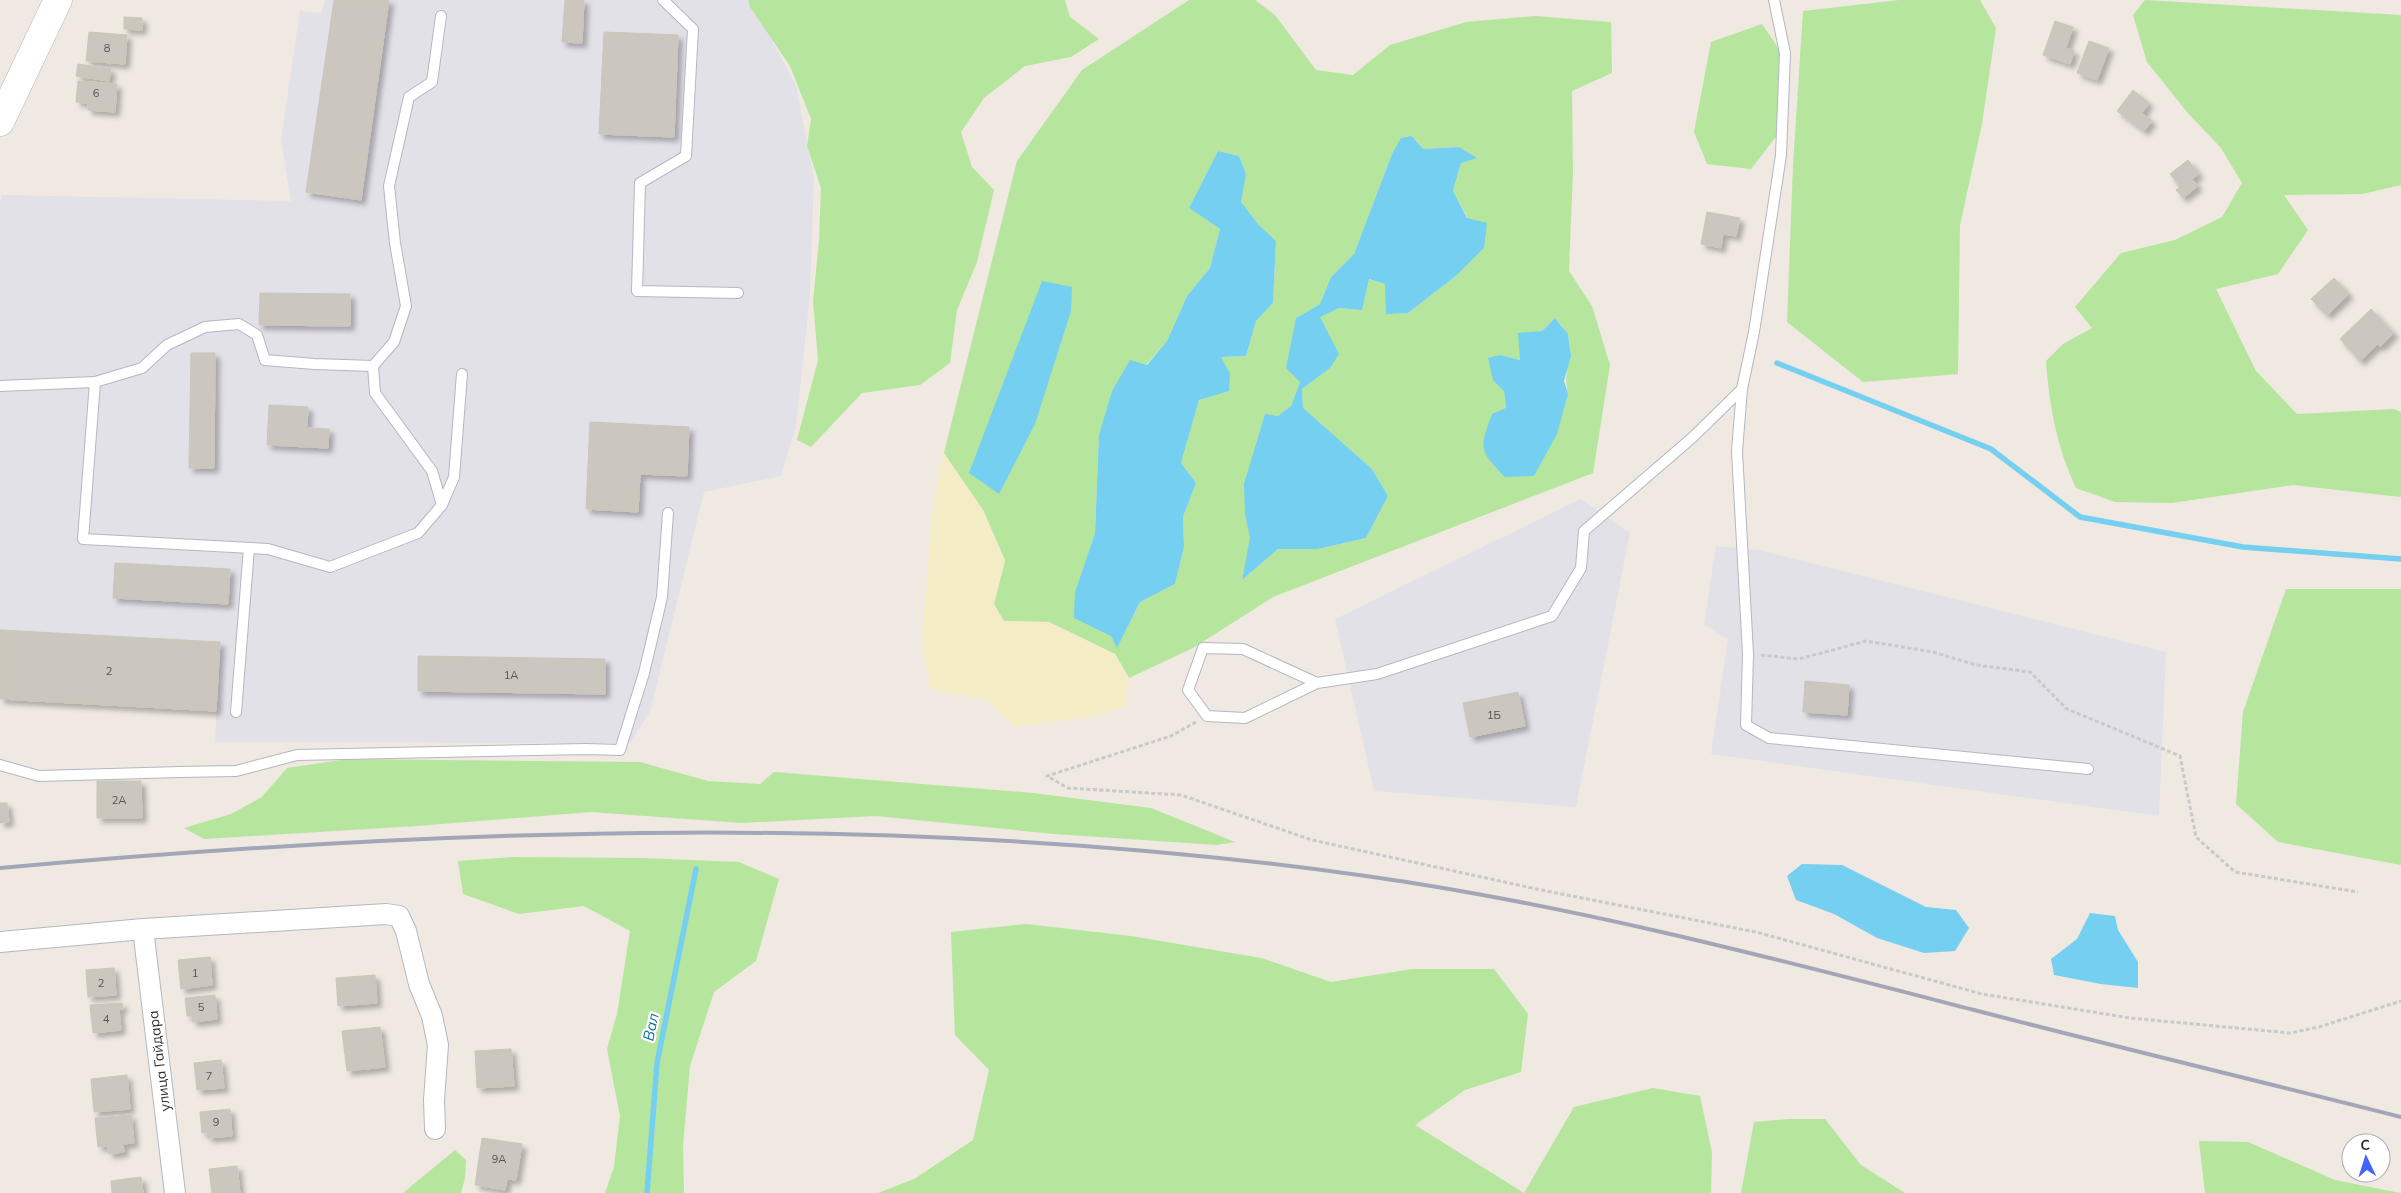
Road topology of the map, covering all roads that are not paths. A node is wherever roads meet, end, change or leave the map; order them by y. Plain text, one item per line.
1 (58, 0) edge
2 (663, 0) edge
3 (1774, 0) edge
4 (441, 16) dead end
5 (0, 122) edge
6 (738, 293) dead end
7 (373, 366) junction
8 (462, 374) dead end
9 (95, 382) junction
10 (0, 386) edge
11 (1742, 389) junction
12 (442, 505) junction
13 (668, 513) dead end
14 (248, 548) junction
15 (1317, 683) junction
16 (236, 712) dead end
17 (0, 765) edge
18 (2088, 769) dead end
19 (143, 929) junction
20 (0, 942) edge
21 (435, 1129) dead end
22 (175, 1193) edge

1 - 5 street
2 - 6 lane
3 - 11 lane
4 - 7 lane
7 - 9 lane
7 - 12 lane
8 - 12 lane
9 - 10 lane
9 - 14 lane
11 - 15 lane
11 - 18 lane
12 - 14 lane
13 - 17 lane
14 - 16 lane
15 - 15 lane
19 - 20 street
19 - 21 street
19 - 22 street, улица Гайдара

